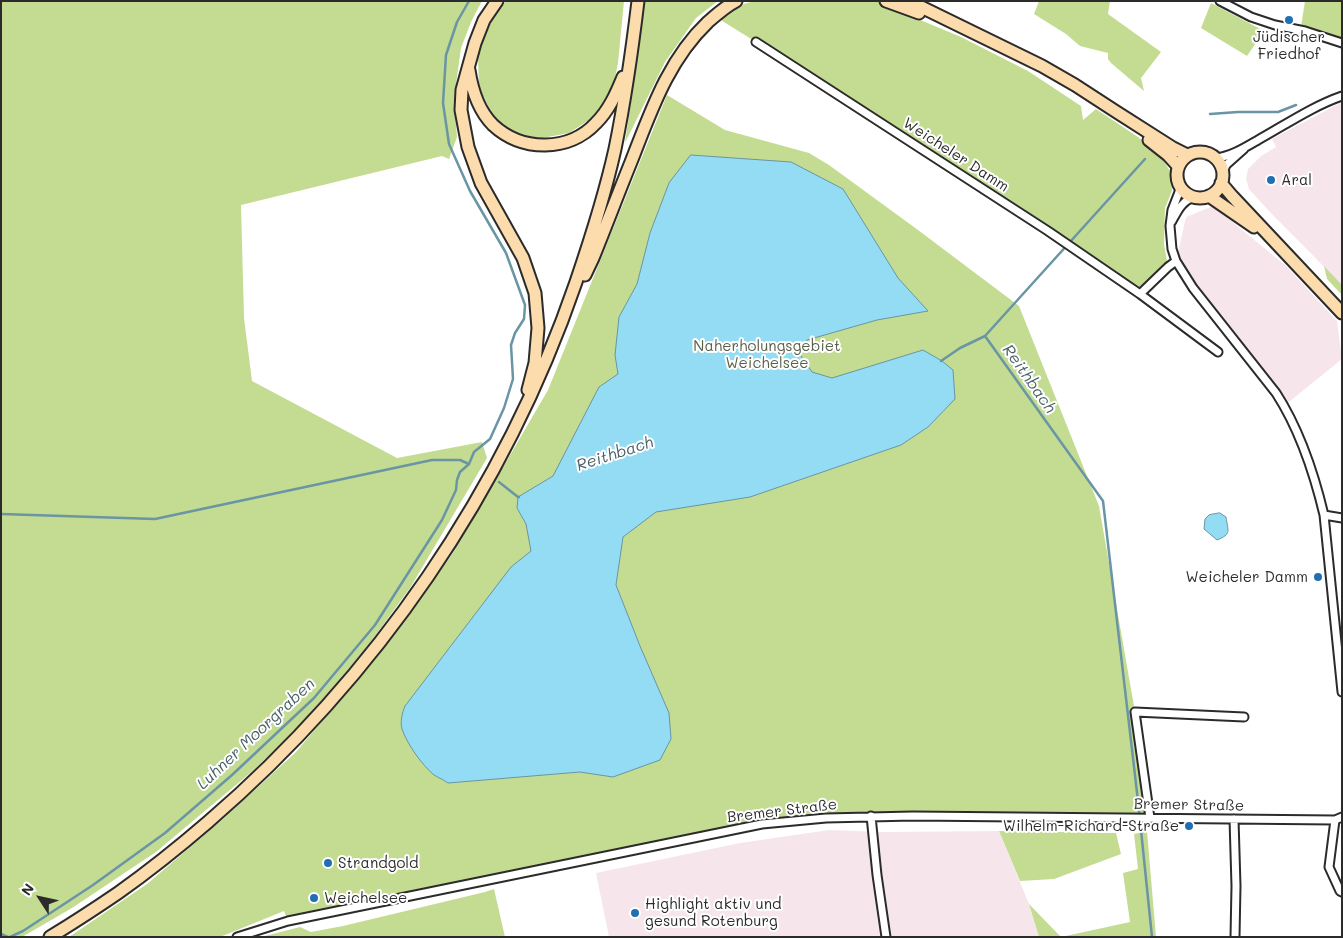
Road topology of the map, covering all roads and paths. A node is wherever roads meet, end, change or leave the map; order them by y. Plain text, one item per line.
1 (497, 1) edge
2 (638, 1) edge
3 (736, 1) edge
4 (886, 1) edge
5 (909, 1) edge
6 (920, 1) edge
7 (1220, 1) edge
8 (979, 34) junction
9 (756, 42) dead end
10 (1342, 43) edge
11 (632, 52) junction
12 (468, 66) junction
13 (1342, 96) edge
14 (1115, 111) junction
15 (1250, 144) junction
16 (1187, 155) junction
17 (1215, 158) junction
18 (1178, 166) junction
19 (1222, 177) junction
20 (1180, 187) junction
21 (1209, 196) junction
22 (1194, 197) junction
23 (1170, 226) junction
24 (1274, 241) junction
25 (1176, 261) junction
26 (1140, 294) junction
27 (566, 310) junction
28 (1342, 313) edge
29 (1218, 352) dead end
30 (516, 428) junction
31 (1324, 515) junction
32 (1342, 518) edge
33 (1342, 692) edge
34 (1244, 717) dead end
35 (871, 816) junction
36 (1148, 818) junction
37 (1234, 819) junction
38 (1339, 819) edge
39 (1342, 892) edge
40 (50, 937) edge
41 (237, 937) edge
42 (886, 937) edge
43 (1235, 937) edge

1 - 12 main road
2 - 11 main road
3 - 27 main road
4 - 8 main road
5 - 8 main road
6 - 8 main road
7 - 10 street
8 - 14 main road
9 - 26 street, Weicheler Damm
11 - 12 main road
11 - 27 main road
12 - 30 main road
13 - 15 street
14 - 16 main road
14 - 18 main road
15 - 17 street
15 - 19 street
16 - 17 main road
16 - 18 main road
17 - 19 main road
18 - 20 main road
19 - 21 main road
19 - 24 main road
20 - 22 main road
20 - 23 street
21 - 22 main road
21 - 24 main road
22 - 23 street
23 - 25 street
24 - 28 main road
25 - 26 street
25 - 31 street
26 - 29 street, Weicheler Damm
27 - 30 main road
30 - 40 main road
31 - 32 street
31 - 33 street
34 - 36 street
35 - 36 street, Bremer Straße
35 - 41 street, Bremer Straße
35 - 42 street
36 - 37 street, Bremer Straße
37 - 38 street, Bremer Straße
37 - 43 street
38 - 39 street

